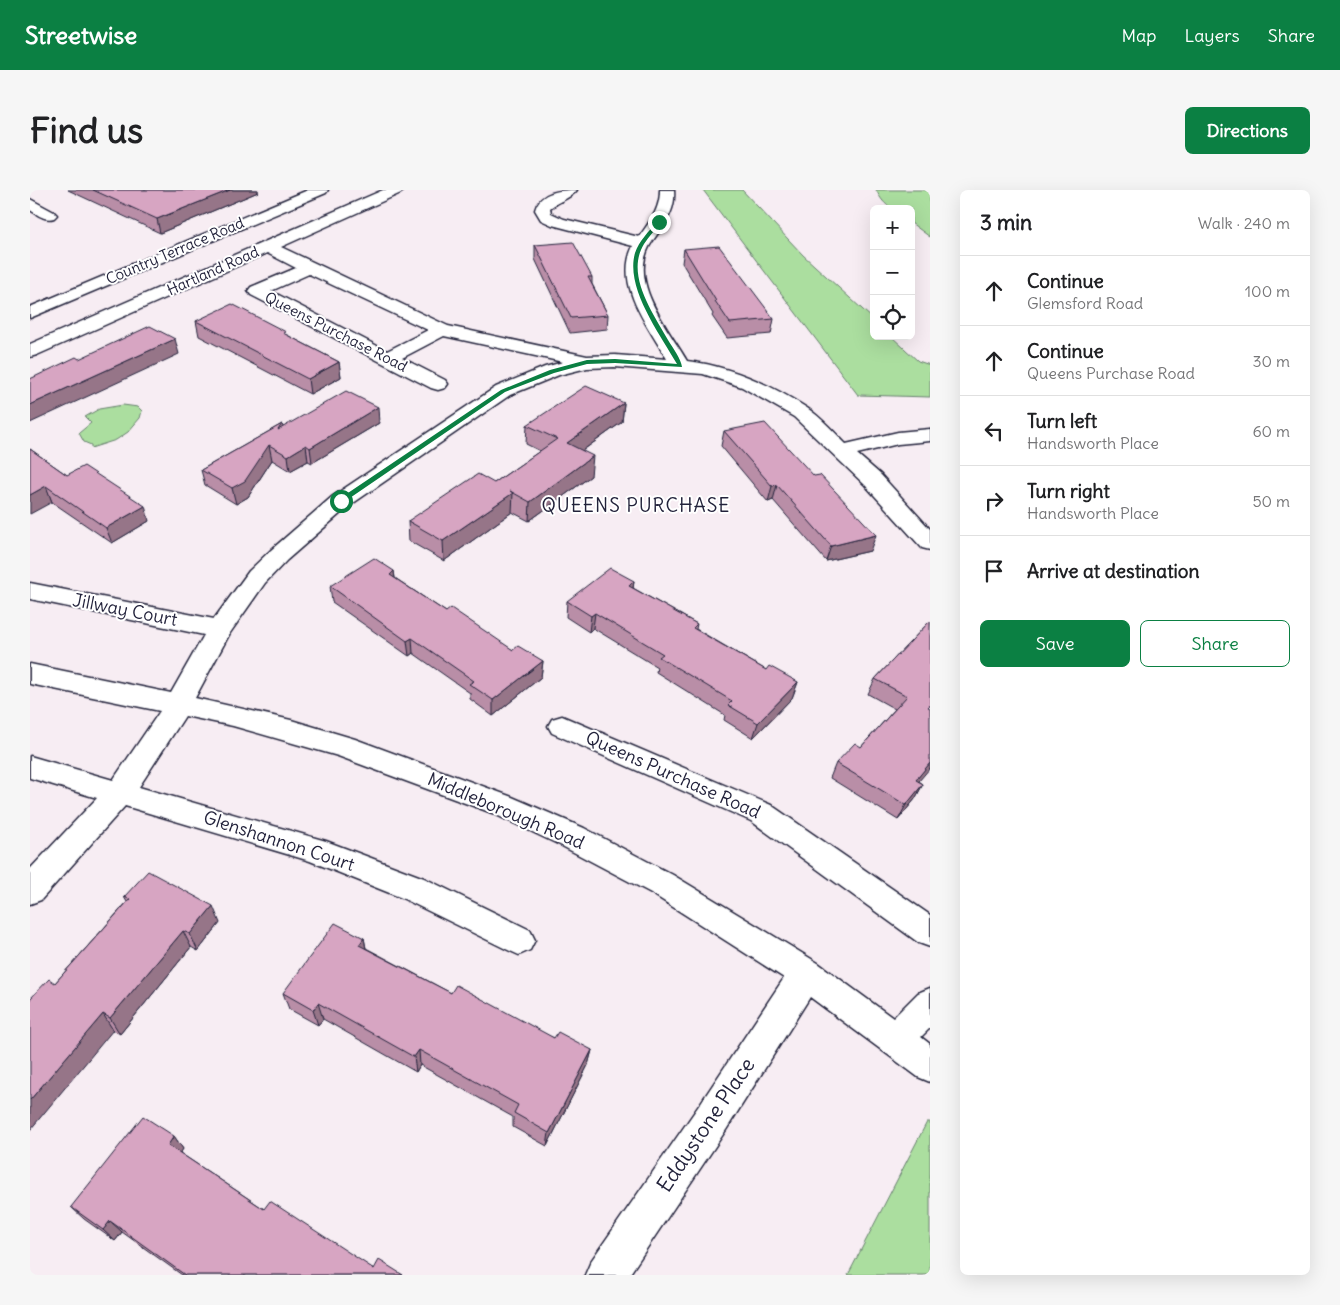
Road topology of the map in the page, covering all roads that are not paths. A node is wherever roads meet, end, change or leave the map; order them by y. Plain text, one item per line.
1 (321, 190) edge
2 (570, 190) edge
3 (667, 190) edge
4 (386, 192) edge
5 (30, 204) edge
6 (49, 215) dead end
7 (642, 243) junction
8 (269, 247) junction
9 (309, 268) junction
10 (30, 313) edge
11 (442, 330) junction
12 (30, 351) edge
13 (387, 358) junction
14 (587, 362) junction
15 (680, 366) junction
16 (438, 384) dead end
17 (930, 435) edge
18 (843, 451) junction
19 (930, 543) edge
20 (30, 591) edge
21 (220, 629) junction
22 (30, 674) edge
23 (178, 705) junction
24 (562, 726) dead end
25 (30, 767) edge
26 (120, 794) junction
27 (30, 890) edge
28 (930, 933) edge
29 (519, 940) dead end
30 (806, 974) junction
31 (930, 1004) edge
32 (895, 1040) junction
33 (930, 1065) edge
34 (605, 1275) edge

1 - 10 street, Country Terrace Road
2 - 7 street
3 - 7 street
4 - 8 street, Hartland Road
5 - 6 street
7 - 15 street
8 - 9 street
8 - 12 street, Hartland Road
9 - 11 street
9 - 13 street, Queens Purchase Road
11 - 13 street
11 - 14 street
13 - 16 street, Queens Purchase Road
14 - 15 street
14 - 21 street
15 - 18 street
17 - 18 street
18 - 19 street
20 - 21 street, Jillway Court
21 - 23 street
22 - 23 street, Middleborough Road
23 - 26 street
23 - 30 street, Middleborough Road
24 - 28 street, Queens Purchase Road
25 - 26 street, Glenshannon Court
26 - 27 street
26 - 29 street, Glenshannon Court
30 - 32 street, Middleborough Road
30 - 34 street, Eddystone Place
31 - 32 street
32 - 33 street, Middleborough Road

